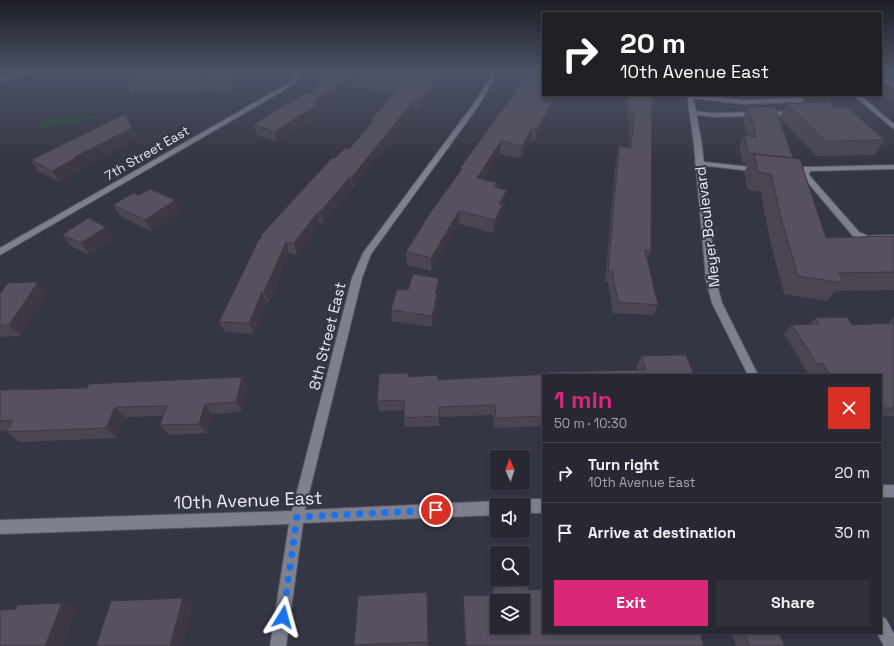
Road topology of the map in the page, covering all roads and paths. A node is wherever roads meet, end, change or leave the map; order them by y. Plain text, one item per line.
1 (261, 101) edge
2 (479, 101) edge
3 (691, 101) edge
4 (735, 101) edge
5 (768, 101) edge
6 (863, 101) edge
7 (693, 113) junction
8 (805, 113) edge
9 (894, 127) edge
10 (699, 163) junction
11 (894, 167) edge
12 (767, 171) edge
13 (782, 173) edge
14 (805, 175) junction
15 (894, 238) edge
16 (0, 252) edge
17 (752, 374) edge
18 (882, 491) edge
19 (894, 491) edge
20 (530, 506) edge
21 (542, 506) edge
22 (490, 508) edge
23 (297, 517) junction
24 (0, 527) edge
25 (882, 626) edge
26 (278, 646) edge
27 (892, 646) edge

1 - 16 street, 7th Street East
2 - 23 street, 8th Street East
3 - 7 street, Meyer Boulevard
4 - 5 street
6 - 9 street
7 - 8 street
7 - 10 street, Meyer Boulevard
10 - 12 street
10 - 17 street, Meyer Boulevard
11 - 14 street
13 - 14 street
14 - 15 street
18 - 19 street
20 - 21 street
22 - 23 street, 10th Avenue East
23 - 24 street, 10th Avenue East
23 - 26 street, 8th Street East
25 - 27 street

